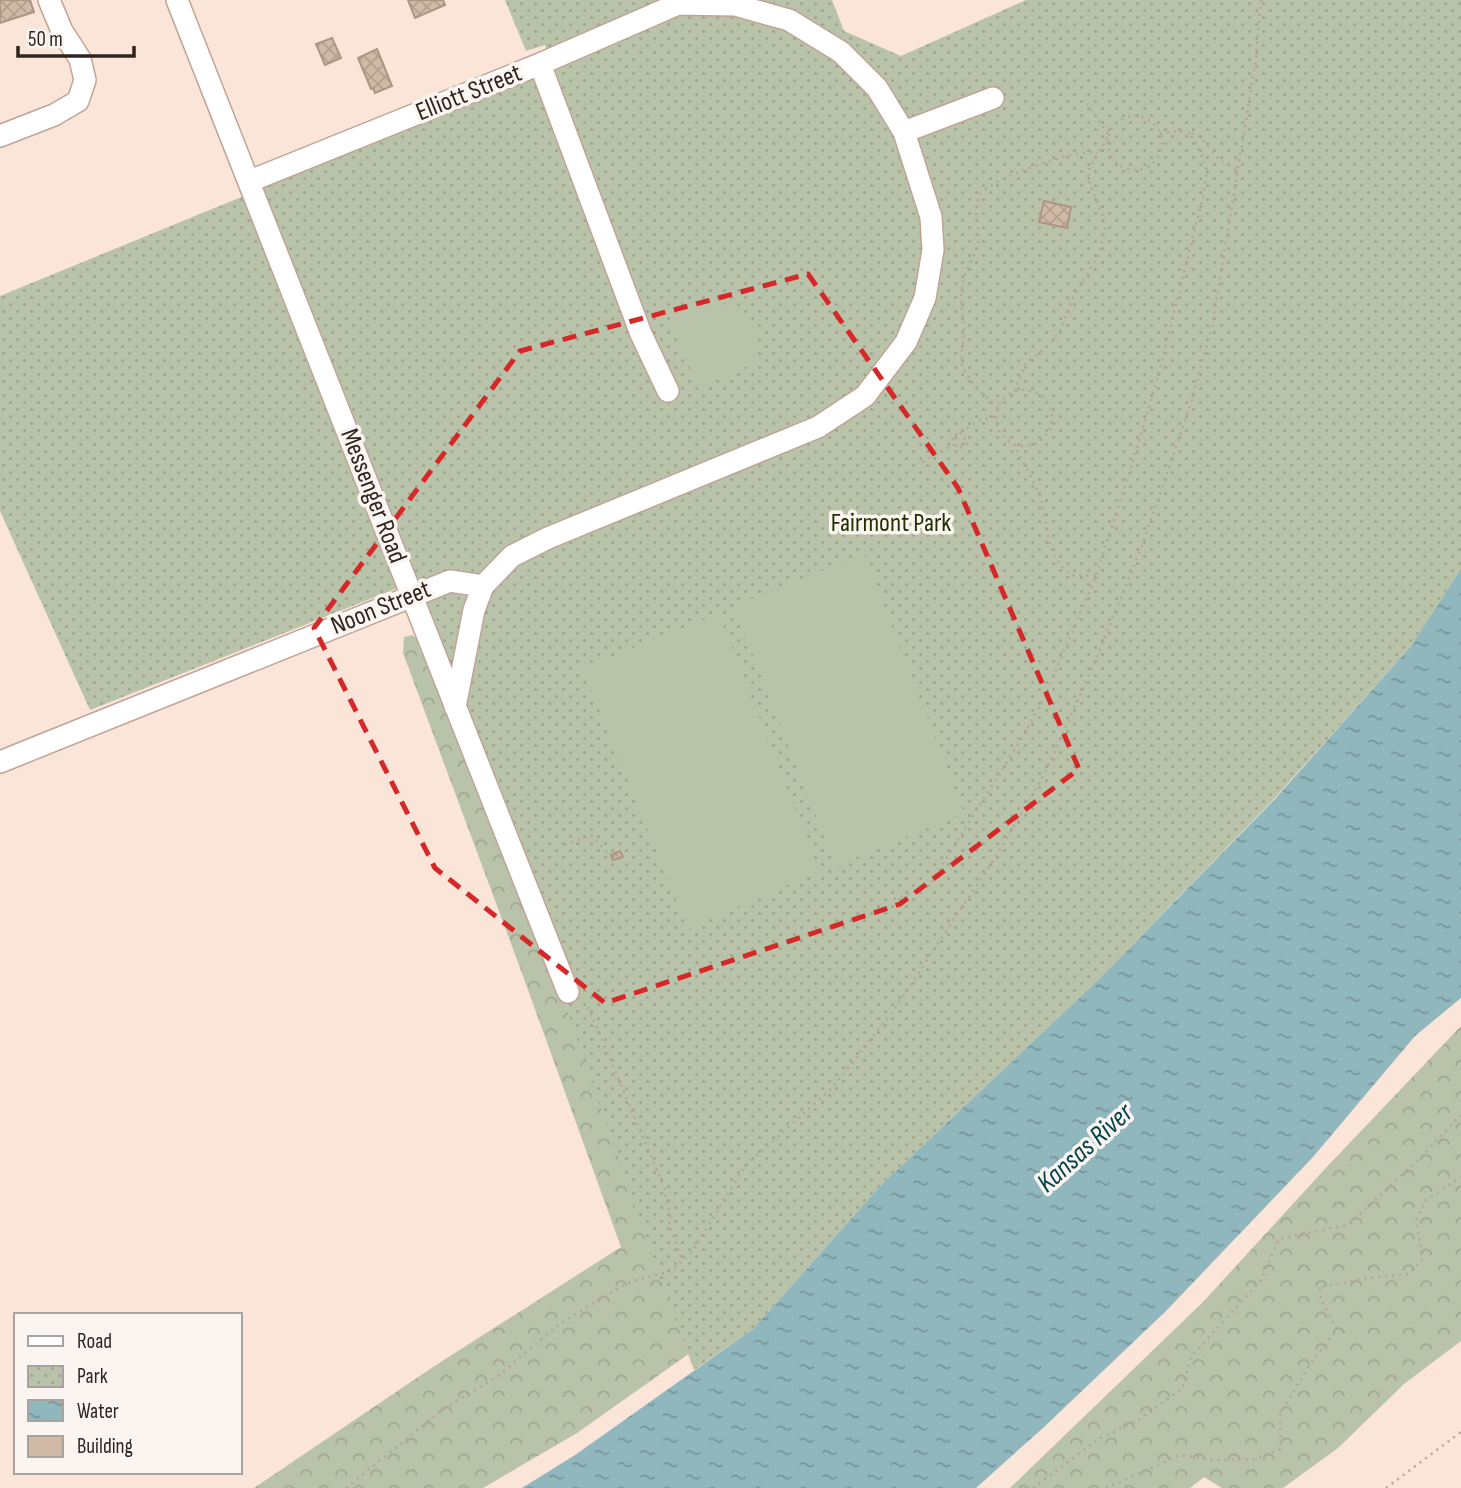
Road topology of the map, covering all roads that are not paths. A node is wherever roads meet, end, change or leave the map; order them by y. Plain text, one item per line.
1 (50, 0) edge
2 (177, 0) edge
3 (682, 2) edge
4 (540, 64) junction
5 (993, 98) dead end
6 (904, 132) junction
7 (0, 136) edge
8 (250, 181) junction
9 (668, 391) dead end
10 (482, 586) junction
11 (412, 596) junction
12 (455, 709) junction
13 (0, 762) edge
14 (568, 992) dead end

1 - 7 street
2 - 8 street, Messenger Road
3 - 4 street, Elliott Street
3 - 6 street
4 - 8 street, Elliott Street
4 - 9 street
5 - 6 street
6 - 10 street
8 - 11 street, Messenger Road
10 - 11 street, Noon Street
10 - 12 street
11 - 12 street, Messenger Road
11 - 13 street, Noon Street
12 - 14 street, Messenger Road

